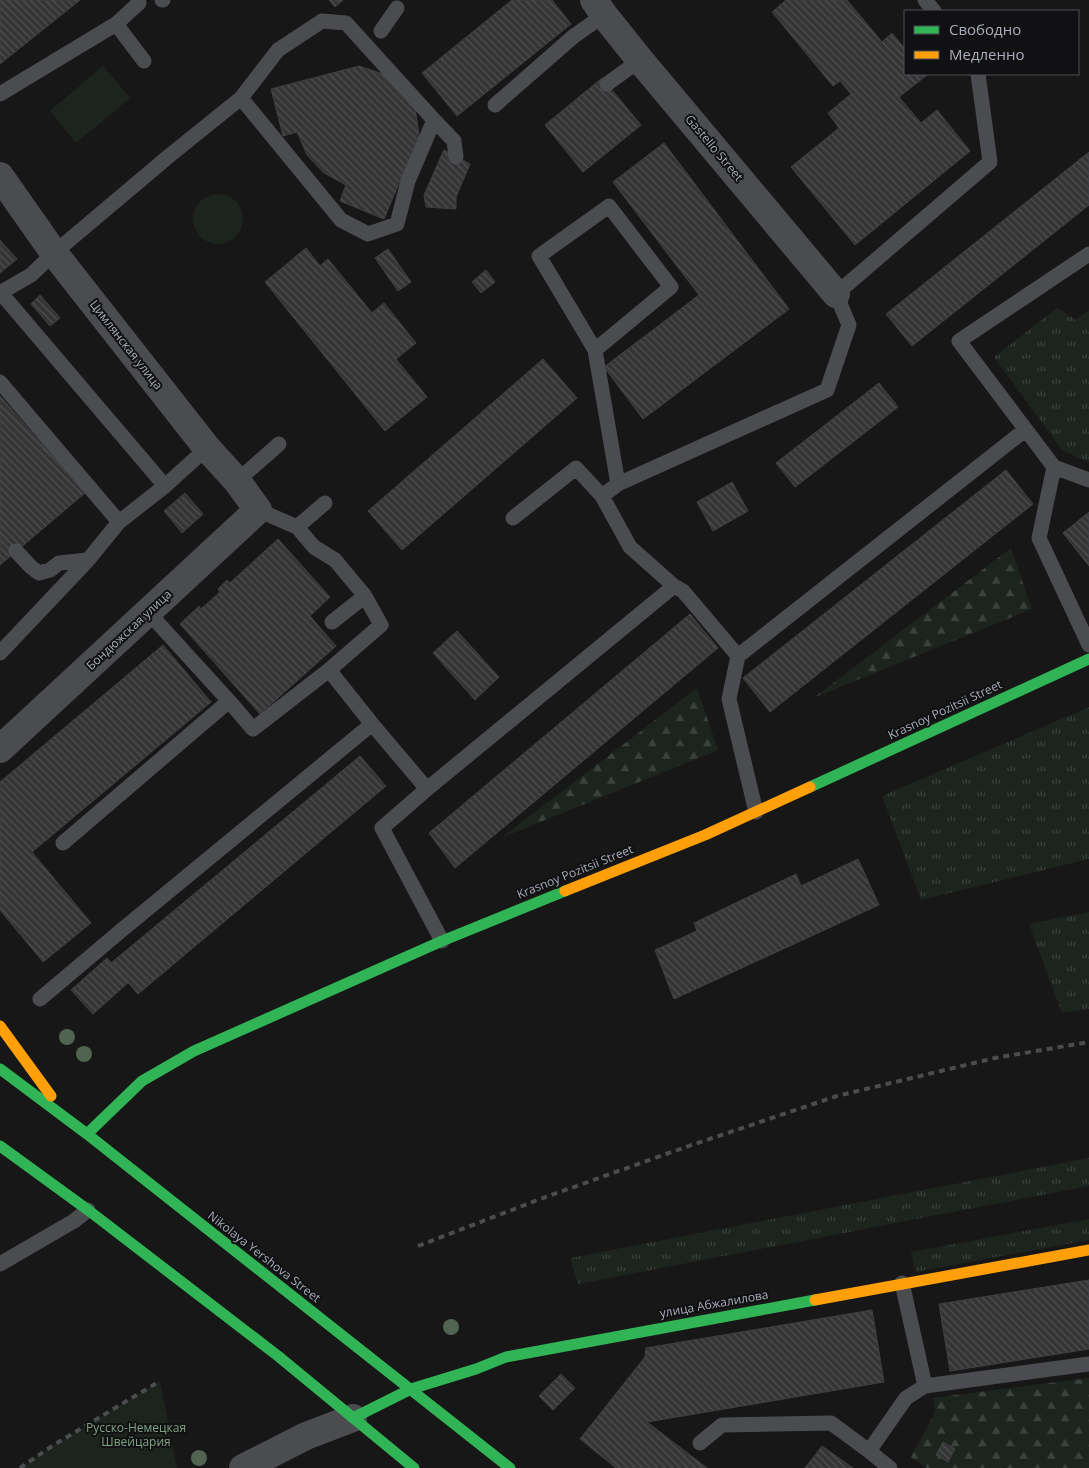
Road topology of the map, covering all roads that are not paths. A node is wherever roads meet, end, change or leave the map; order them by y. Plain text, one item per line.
1 (925, 0) edge
2 (139, 3) dead end
3 (397, 3) edge
4 (599, 8) edge
5 (933, 10) edge
6 (116, 24) junction
7 (381, 31) dead end
8 (640, 60) junction
9 (144, 61) dead end
10 (978, 75) edge
11 (607, 84) dead end
12 (0, 94) edge
13 (241, 98) junction
14 (495, 105) dead end
15 (434, 120) junction
16 (456, 157) dead end
17 (0, 176) edge
18 (54, 254) junction
19 (1089, 254) edge
20 (0, 293) edge
21 (836, 294) junction
22 (595, 350) junction
23 (0, 382) edge
24 (1025, 430) junction
25 (279, 444) dead end
26 (208, 448) junction
27 (1054, 467) junction
28 (1089, 480) edge
29 (237, 482) junction
30 (618, 484) junction
31 (165, 486) junction
32 (602, 496) junction
33 (325, 503) dead end
34 (258, 510) junction
35 (513, 518) dead end
36 (118, 522) junction
37 (297, 527) junction
38 (16, 550) dead end
39 (88, 560) junction
40 (674, 586) junction
41 (365, 596) junction
42 (148, 612) junction
43 (332, 622) dead end
44 (1089, 645) edge
45 (0, 653) edge
46 (738, 656) junction
47 (1089, 659) edge
48 (329, 670) junction
49 (229, 700) junction
50 (372, 724) junction
51 (0, 749) edge
52 (427, 789) junction
53 (756, 812) junction
54 (63, 843) dead end
55 (442, 941) junction
56 (40, 999) dead end
57 (0, 1026) edge
58 (0, 1068) edge
59 (68, 1120) junction
60 (87, 1134) junction
61 (0, 1146) edge
62 (88, 1210) junction
63 (1089, 1250) edge
64 (0, 1264) edge
65 (902, 1283) junction
66 (1089, 1364) edge
67 (925, 1386) junction
68 (411, 1389) junction
69 (353, 1418) junction
70 (700, 1443) dead end
71 (869, 1451) junction
72 (243, 1468) edge
73 (414, 1468) edge
74 (510, 1468) edge
75 (890, 1468) edge

1 - 5 lane
2 - 6 lane
3 - 7 lane
4 - 8 street, Gastello Street
4 - 14 lane
6 - 9 lane
6 - 12 lane
8 - 11 lane
8 - 21 street, Gastello Street
10 - 21 lane
13 - 15 lane
13 - 15 lane
13 - 18 lane
15 - 16 lane
17 - 18 street, Цимлянская улица
18 - 20 lane
18 - 26 street, Цимлянская улица
19 - 24 lane
20 - 31 lane
21 - 30 lane
22 - 22 lane
22 - 30 lane
23 - 36 lane
24 - 27 lane
24 - 46 lane
25 - 29 lane
26 - 29 street, Цимлянская улица
26 - 31 lane
27 - 28 lane
27 - 44 lane
29 - 34 street, Цимлянская улица
30 - 32 lane
31 - 36 lane
32 - 35 lane
32 - 40 lane
33 - 37 lane
34 - 37 lane
34 - 42 street, Бондюжская улица
36 - 39 lane
37 - 41 lane
38 - 39 lane
39 - 45 lane
40 - 46 lane
40 - 52 lane
41 - 43 lane
41 - 48 lane
42 - 49 lane
42 - 51 street, Бондюжская улица
46 - 53 lane
47 - 53 street, Krasnoy Pozitsii Street
48 - 49 lane
48 - 50 lane
49 - 54 lane
50 - 52 lane
50 - 56 lane
52 - 55 lane
53 - 55 street, Krasnoy Pozitsii Street
55 - 60 street, Krasnoy Pozitsii Street
57 - 59 street
58 - 59 street, Nikolaya Yershova Street
59 - 60 street, Nikolaya Yershova Street
60 - 68 street, Nikolaya Yershova Street
61 - 62 street
62 - 64 lane
62 - 69 street
63 - 65 street, улица Абжалилова
65 - 67 lane
65 - 68 street, улица Абжалилова
66 - 67 lane
67 - 71 lane
68 - 69 street, улица Абжалилова
68 - 74 street, Nikolaya Yershova Street
69 - 72 street
69 - 73 street
70 - 71 lane
71 - 75 lane

